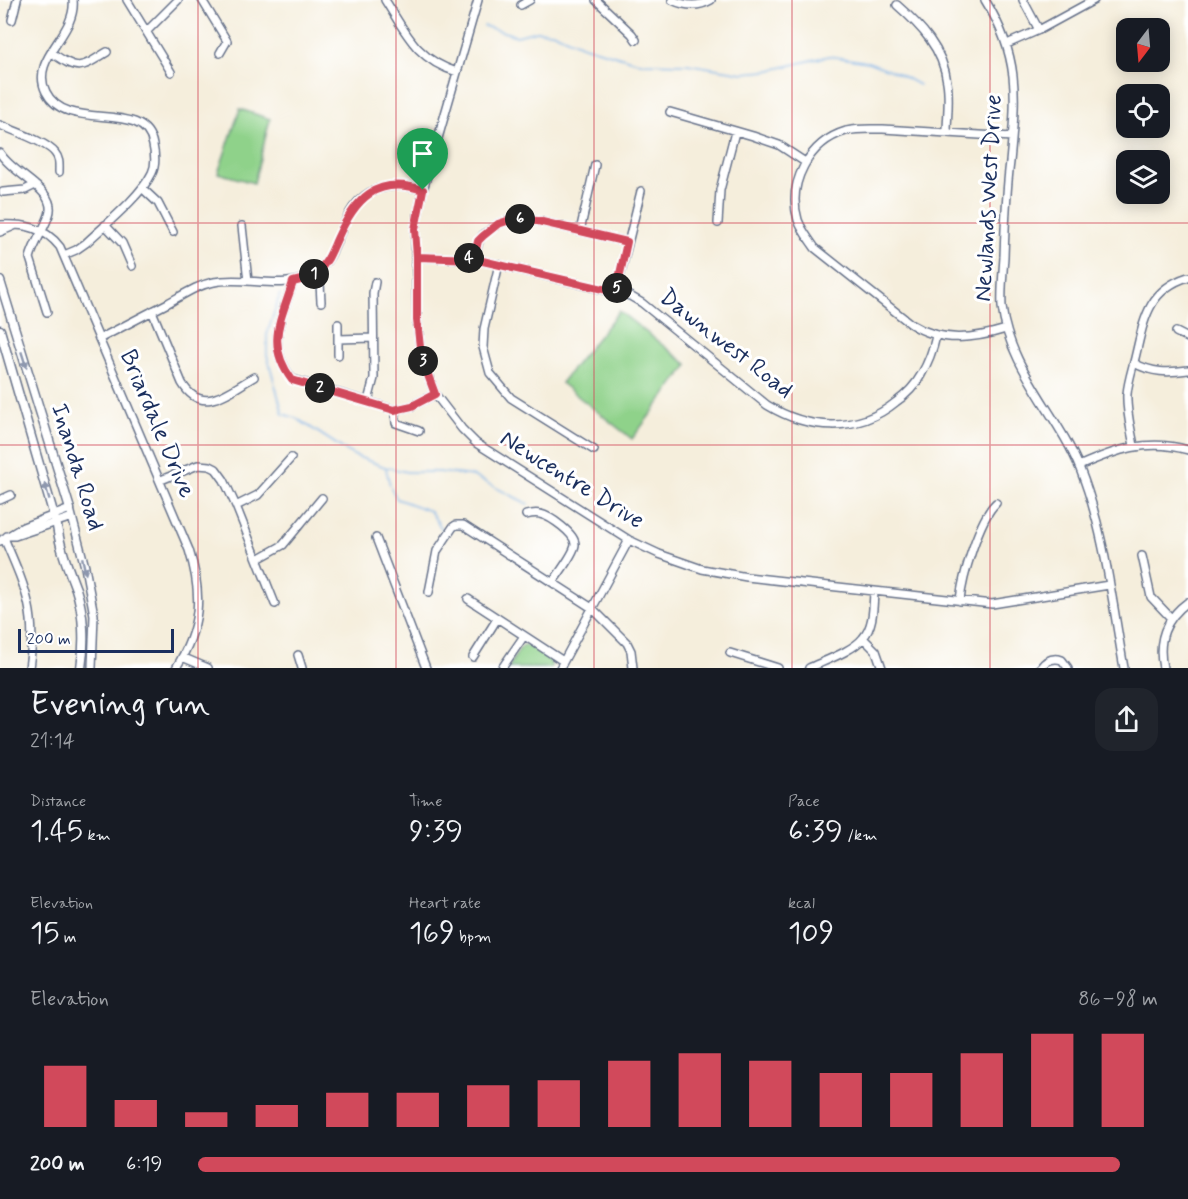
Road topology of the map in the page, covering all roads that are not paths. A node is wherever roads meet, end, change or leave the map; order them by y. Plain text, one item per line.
1 (16, 0) edge
2 (73, 0) edge
3 (128, 0) edge
4 (178, 0) edge
5 (202, 0) edge
6 (385, 0) edge
7 (478, 0) edge
8 (530, 0) edge
9 (596, 0) edge
10 (672, 0) edge
11 (711, 0) edge
12 (985, 0) edge
13 (1023, 0) edge
14 (1094, 0) edge
15 (521, 5) dead end
16 (897, 5) dead end
17 (12, 20) dead end
18 (1039, 30) junction
19 (147, 31) junction
20 (636, 40) dead end
21 (1006, 44) junction
22 (106, 52) dead end
23 (52, 53) junction
24 (220, 53) dead end
25 (171, 72) dead end
26 (458, 72) junction
27 (670, 112) dead end
28 (0, 125) edge
29 (735, 132) junction
30 (947, 134) junction
31 (1012, 137) junction
32 (0, 153) edge
33 (805, 162) junction
34 (595, 165) dead end
35 (59, 172) dead end
36 (35, 185) junction
37 (142, 188) junction
38 (423, 190) junction
39 (641, 191) dead end
40 (3, 192) dead end
41 (718, 223) dead end
42 (0, 225) edge
43 (17, 225) junction
44 (105, 225) junction
45 (243, 226) dead end
46 (42, 231) junction
47 (580, 231) junction
48 (0, 232) edge
49 (174, 232) dead end
50 (627, 242) junction
51 (64, 255) junction
52 (417, 257) junction
53 (474, 259) junction
54 (499, 264) junction
55 (132, 266) dead end
56 (316, 272) junction
57 (1188, 277) edge
58 (0, 281) edge
59 (248, 281) junction
60 (293, 282) junction
61 (375, 282) dead end
62 (616, 292) junction
63 (321, 302) dead end
64 (152, 311) junction
65 (46, 312) dead end
66 (338, 324) dead end
67 (1006, 329) junction
68 (0, 330) edge
69 (1176, 332) dead end
70 (936, 336) junction
71 (373, 338) junction
72 (1188, 338) edge
73 (99, 339) junction
74 (338, 339) junction
75 (338, 355) dead end
76 (1134, 363) junction
77 (1188, 370) edge
78 (254, 377) dead end
79 (435, 394) junction
80 (368, 401) junction
81 (394, 410) junction
82 (419, 431) dead end
83 (1134, 446) junction
84 (594, 450) dead end
85 (1188, 450) edge
86 (291, 458) dead end
87 (1079, 466) junction
88 (160, 480) junction
89 (11, 495) dead end
90 (322, 498) dead end
91 (0, 500) edge
92 (996, 503) dead end
93 (236, 506) junction
94 (71, 513) junction
95 (526, 515) dead end
96 (55, 519) junction
97 (376, 538) dead end
98 (4, 539) edge
99 (629, 540) junction
100 (1142, 556) dead end
101 (258, 559) junction
102 (553, 582) junction
103 (1109, 585) junction
104 (429, 592) dead end
105 (874, 592) junction
106 (468, 599) dead end
107 (960, 601) junction
108 (1188, 602) edge
109 (275, 604) dead end
110 (592, 608) junction
111 (1170, 617) junction
112 (497, 618) junction
113 (524, 636) junction
114 (863, 638) junction
115 (730, 653) dead end
116 (297, 655) dead end
117 (182, 657) junction
118 (473, 657) dead end
119 (561, 664) edge
120 (29, 668) edge
121 (81, 668) edge
122 (92, 668) edge
123 (176, 668) edge
124 (208, 668) edge
125 (302, 668) edge
126 (426, 668) edge
127 (502, 668) edge
128 (633, 668) edge
129 (778, 668) edge
130 (809, 668) edge
131 (882, 668) edge
132 (1040, 668) edge
133 (1068, 668) edge
134 (1124, 668) edge
135 (1163, 668) edge

1 - 17 street
2 - 23 street
3 - 19 street
4 - 19 street
5 - 24 street
6 - 26 street
7 - 26 street, Newcentre Drive
8 - 15 street
9 - 20 street
10 - 11 street
12 - 21 street, Newlands West Drive
13 - 18 street
14 - 18 street
16 - 30 street
18 - 21 street
19 - 25 street
21 - 31 street, Newlands West Drive
22 - 23 street
23 - 37 street
26 - 38 street, Newcentre Drive
27 - 29 street
28 - 35 street
29 - 33 street
29 - 41 street
30 - 31 street
30 - 33 street
31 - 67 street, Newlands West Drive
32 - 36 street
33 - 70 street
34 - 47 street
36 - 40 street
36 - 46 street
37 - 44 street
37 - 49 street
38 - 52 street, Newcentre Drive
38 - 56 street
39 - 50 street
42 - 43 street
43 - 46 street
43 - 48 street
44 - 51 street
44 - 55 street
45 - 59 street
46 - 51 street, Briardale Drive
46 - 65 street
47 - 50 street
47 - 53 street
50 - 62 street
51 - 73 street, Briardale Drive
52 - 53 street, Dawnwest Road
52 - 79 street, Newcentre Drive
53 - 54 street, Dawnwest Road
54 - 62 street, Dawnwest Road
54 - 84 street
56 - 60 street
56 - 63 street
57 - 76 street
58 -> 94 main road, Inanda Road
59 - 60 street
59 - 64 street
60 - 80 street
61 - 71 street
62 - 70 street, Dawnwest Road
64 - 73 street
64 - 78 street
66 - 74 street
67 - 70 street
67 - 87 street, Newlands West Drive
96 -> 68 main road, Inanda Road
69 - 72 street
71 - 74 street
71 - 80 street
73 - 88 street, Briardale Drive
74 - 75 street
76 - 77 street
76 - 83 street
79 - 81 street
79 - 99 street, Newcentre Drive
80 - 81 street
81 - 82 street
83 - 85 street
83 - 87 street
86 - 93 street
87 - 103 street, Newlands West Drive
88 - 93 street
88 - 117 street, Briardale Drive
89 - 91 street
90 - 101 street
92 - 107 street
93 - 101 street
94 - 96 street
94 -> 122 street, Inanda Road
95 - 102 street
96 - 98 street
96 - 121 main road, Inanda Road
97 - 126 street
98 - 120 street
99 - 105 street, Newcentre Drive
99 - 110 street
100 - 111 street
101 - 109 street
102 - 104 street
102 - 110 street
103 - 107 street, Newcentre Drive
103 - 134 street, Newlands West Drive
105 - 107 street, Newcentre Drive
105 - 114 street
106 - 112 street
108 - 111 street
110 - 119 street
110 - 128 street
111 - 135 street
112 - 113 street
112 - 118 street
113 - 119 street
113 - 127 street
114 - 130 street
114 - 131 street
115 - 129 street
116 - 125 street
117 - 123 street, Briardale Drive
117 - 124 street
132 - 133 street

